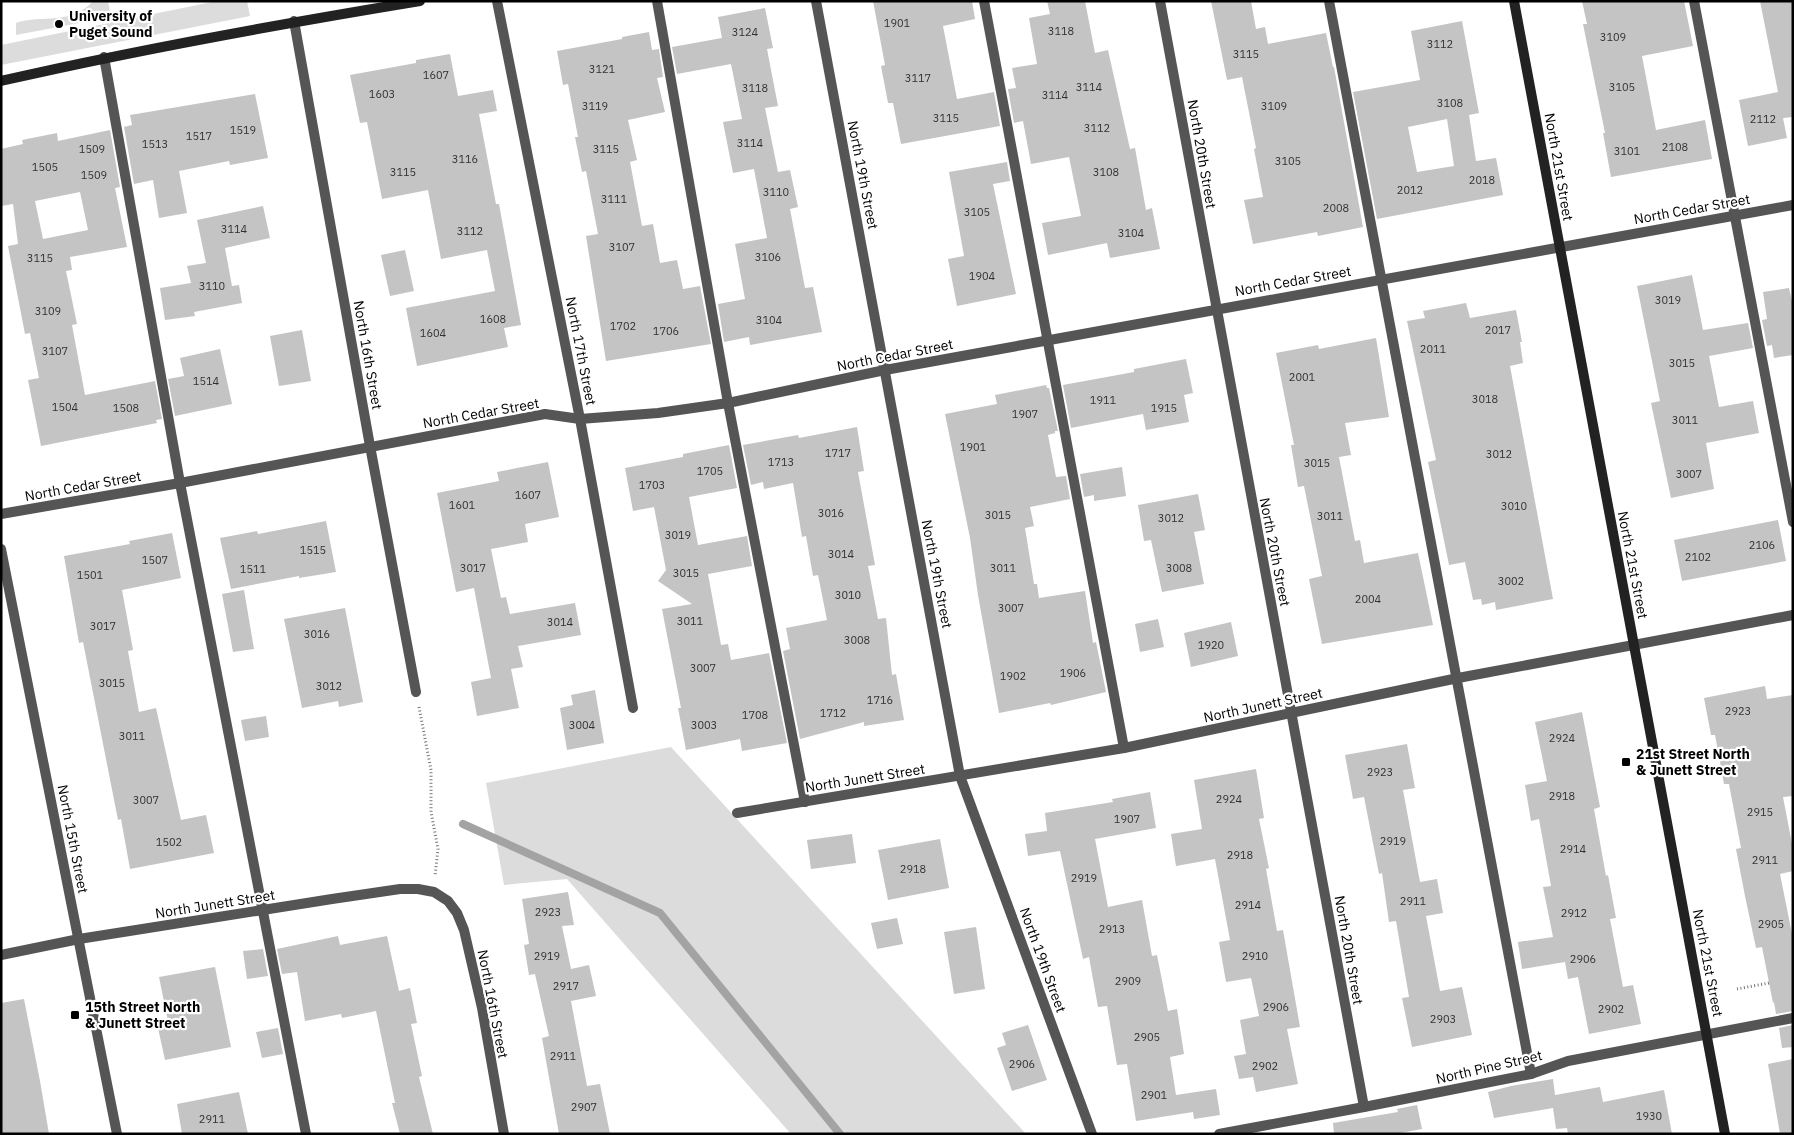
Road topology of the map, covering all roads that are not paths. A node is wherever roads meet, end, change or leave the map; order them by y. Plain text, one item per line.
1 (420, 1) edge
2 (497, 1) edge
3 (657, 1) edge
4 (816, 1) edge
5 (984, 1) edge
6 (1160, 1) edge
7 (1329, 1) edge
8 (1514, 1) edge
9 (1694, 1) edge
10 (294, 21) junction
11 (104, 57) junction
12 (1, 81) edge
13 (1793, 205) edge
14 (1733, 216) junction
15 (1560, 247) junction
16 (1380, 279) junction
17 (1216, 309) junction
18 (1048, 340) junction
19 (885, 370) junction
20 (728, 403) junction
21 (580, 419) junction
22 (370, 446) junction
23 (180, 484) junction
24 (1, 514) edge
25 (1793, 522) edge
26 (1, 549) edge
27 (1793, 615) edge
28 (1634, 645) junction
29 (1458, 678) junction
30 (416, 692) road end
31 (633, 708) dead end
32 (1292, 714) junction
33 (1124, 748) junction
34 (960, 776) junction
35 (804, 802) junction
36 (737, 813) dead end
37 (434, 892) joint
38 (263, 910) junction
39 (79, 939) junction
40 (1, 954) edge
41 (1793, 1018) edge
42 (1708, 1035) junction
43 (1531, 1074) junction
44 (1364, 1108) junction
45 (117, 1134) edge
46 (306, 1134) edge
47 (504, 1134) edge
48 (1092, 1134) edge
49 (1220, 1134) edge
50 (1725, 1134) edge

1 - 10 main road
2 - 21 street, North 17th Street
3 - 20 street
4 - 19 street, North 19th Street
5 - 18 street
6 - 17 street, North 20th Street
7 - 16 street
8 - 15 main road, North 21st Street
9 - 14 street
10 - 11 main road
10 - 22 street, North 16th Street
11 - 12 main road
11 - 23 street
13 - 14 street, North Cedar Street
14 - 15 street, North Cedar Street
14 - 25 street
15 - 16 street, North Cedar Street
15 - 28 main road, North 21st Street
16 - 17 street, North Cedar Street
16 - 29 street
17 - 18 street, North Cedar Street
17 - 32 street, North 20th Street
18 - 19 street, North Cedar Street
18 - 33 street
19 - 20 street, North Cedar Street
19 - 34 street, North 19th Street
20 - 21 street, North Cedar Street
20 - 35 street
21 - 22 street, North Cedar Street
21 - 31 street, North 17th Street
22 - 23 street, North Cedar Street
22 - 30 street, North 16th Street
23 - 24 street, North Cedar Street
23 - 38 street
26 - 39 street, North 15th Street
27 - 28 street, North Junett Street
28 - 29 street, North Junett Street
28 - 42 main road, North 21st Street
29 - 32 street, North Junett Street
29 - 43 street
32 - 33 street, North Junett Street
32 - 44 street, North 20th Street
33 - 34 street, North Junett Street
34 - 35 street, North Junett Street
34 - 48 street, North 19th Street
35 - 36 street, North Junett Street
37 - 38 street, North Junett Street
37 - 47 street, North 16th Street
38 - 39 street, North Junett Street
38 - 46 street
39 - 40 street, North Junett Street
39 - 45 street, North 15th Street
41 - 42 street, North Pine Street
42 - 43 street, North Pine Street
42 - 50 main road, North 21st Street
43 - 44 street, North Pine Street
44 - 49 street, North Pine Street

